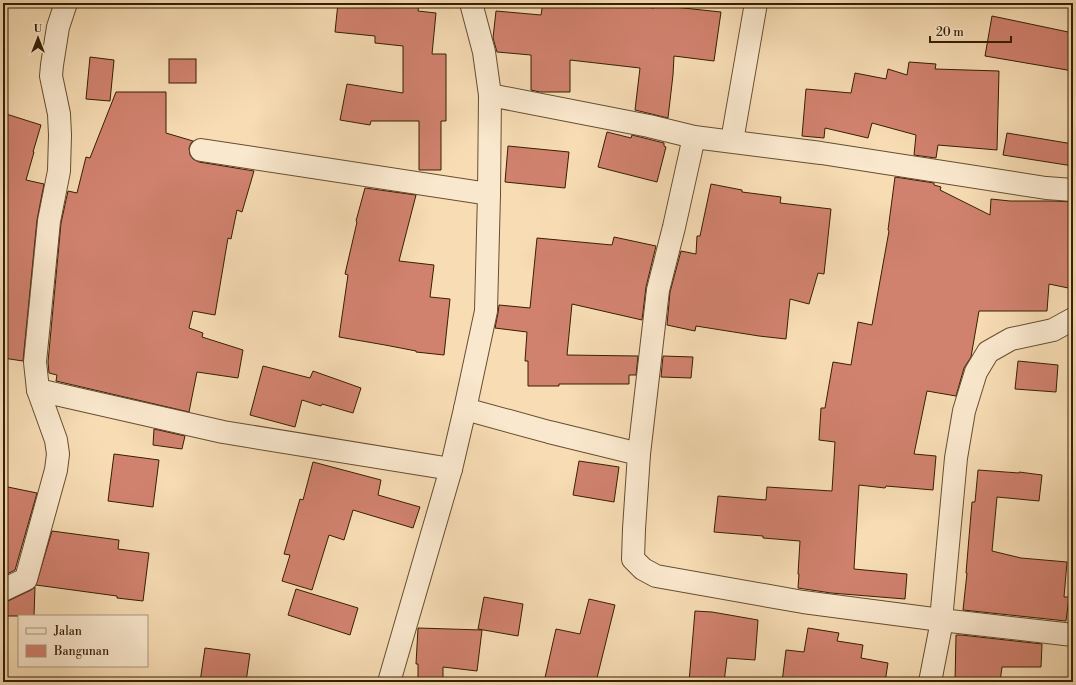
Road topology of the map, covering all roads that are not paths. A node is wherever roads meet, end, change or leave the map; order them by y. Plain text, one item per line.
1 (66, 3) edge
2 (470, 3) edge
3 (756, 3) edge
4 (490, 95) junction
5 (694, 137) junction
6 (732, 141) junction
7 (201, 150) dead end
8 (1073, 190) edge
9 (489, 194) junction
10 (1072, 322) edge
11 (38, 390) junction
12 (465, 409) junction
13 (639, 454) junction
14 (451, 469) junction
15 (3, 590) edge
16 (941, 620) junction
17 (1073, 636) edge
18 (389, 682) edge
19 (930, 682) edge

1 - 11 street
2 - 4 street
3 - 6 street
4 - 5 street
4 - 9 street
5 - 6 street
5 - 13 street
6 - 8 street
7 - 9 street
9 - 12 street
10 - 16 street
11 - 14 street
11 - 15 street
12 - 13 street
12 - 14 street
13 - 16 street
14 - 18 street
16 - 17 street
16 - 19 street

